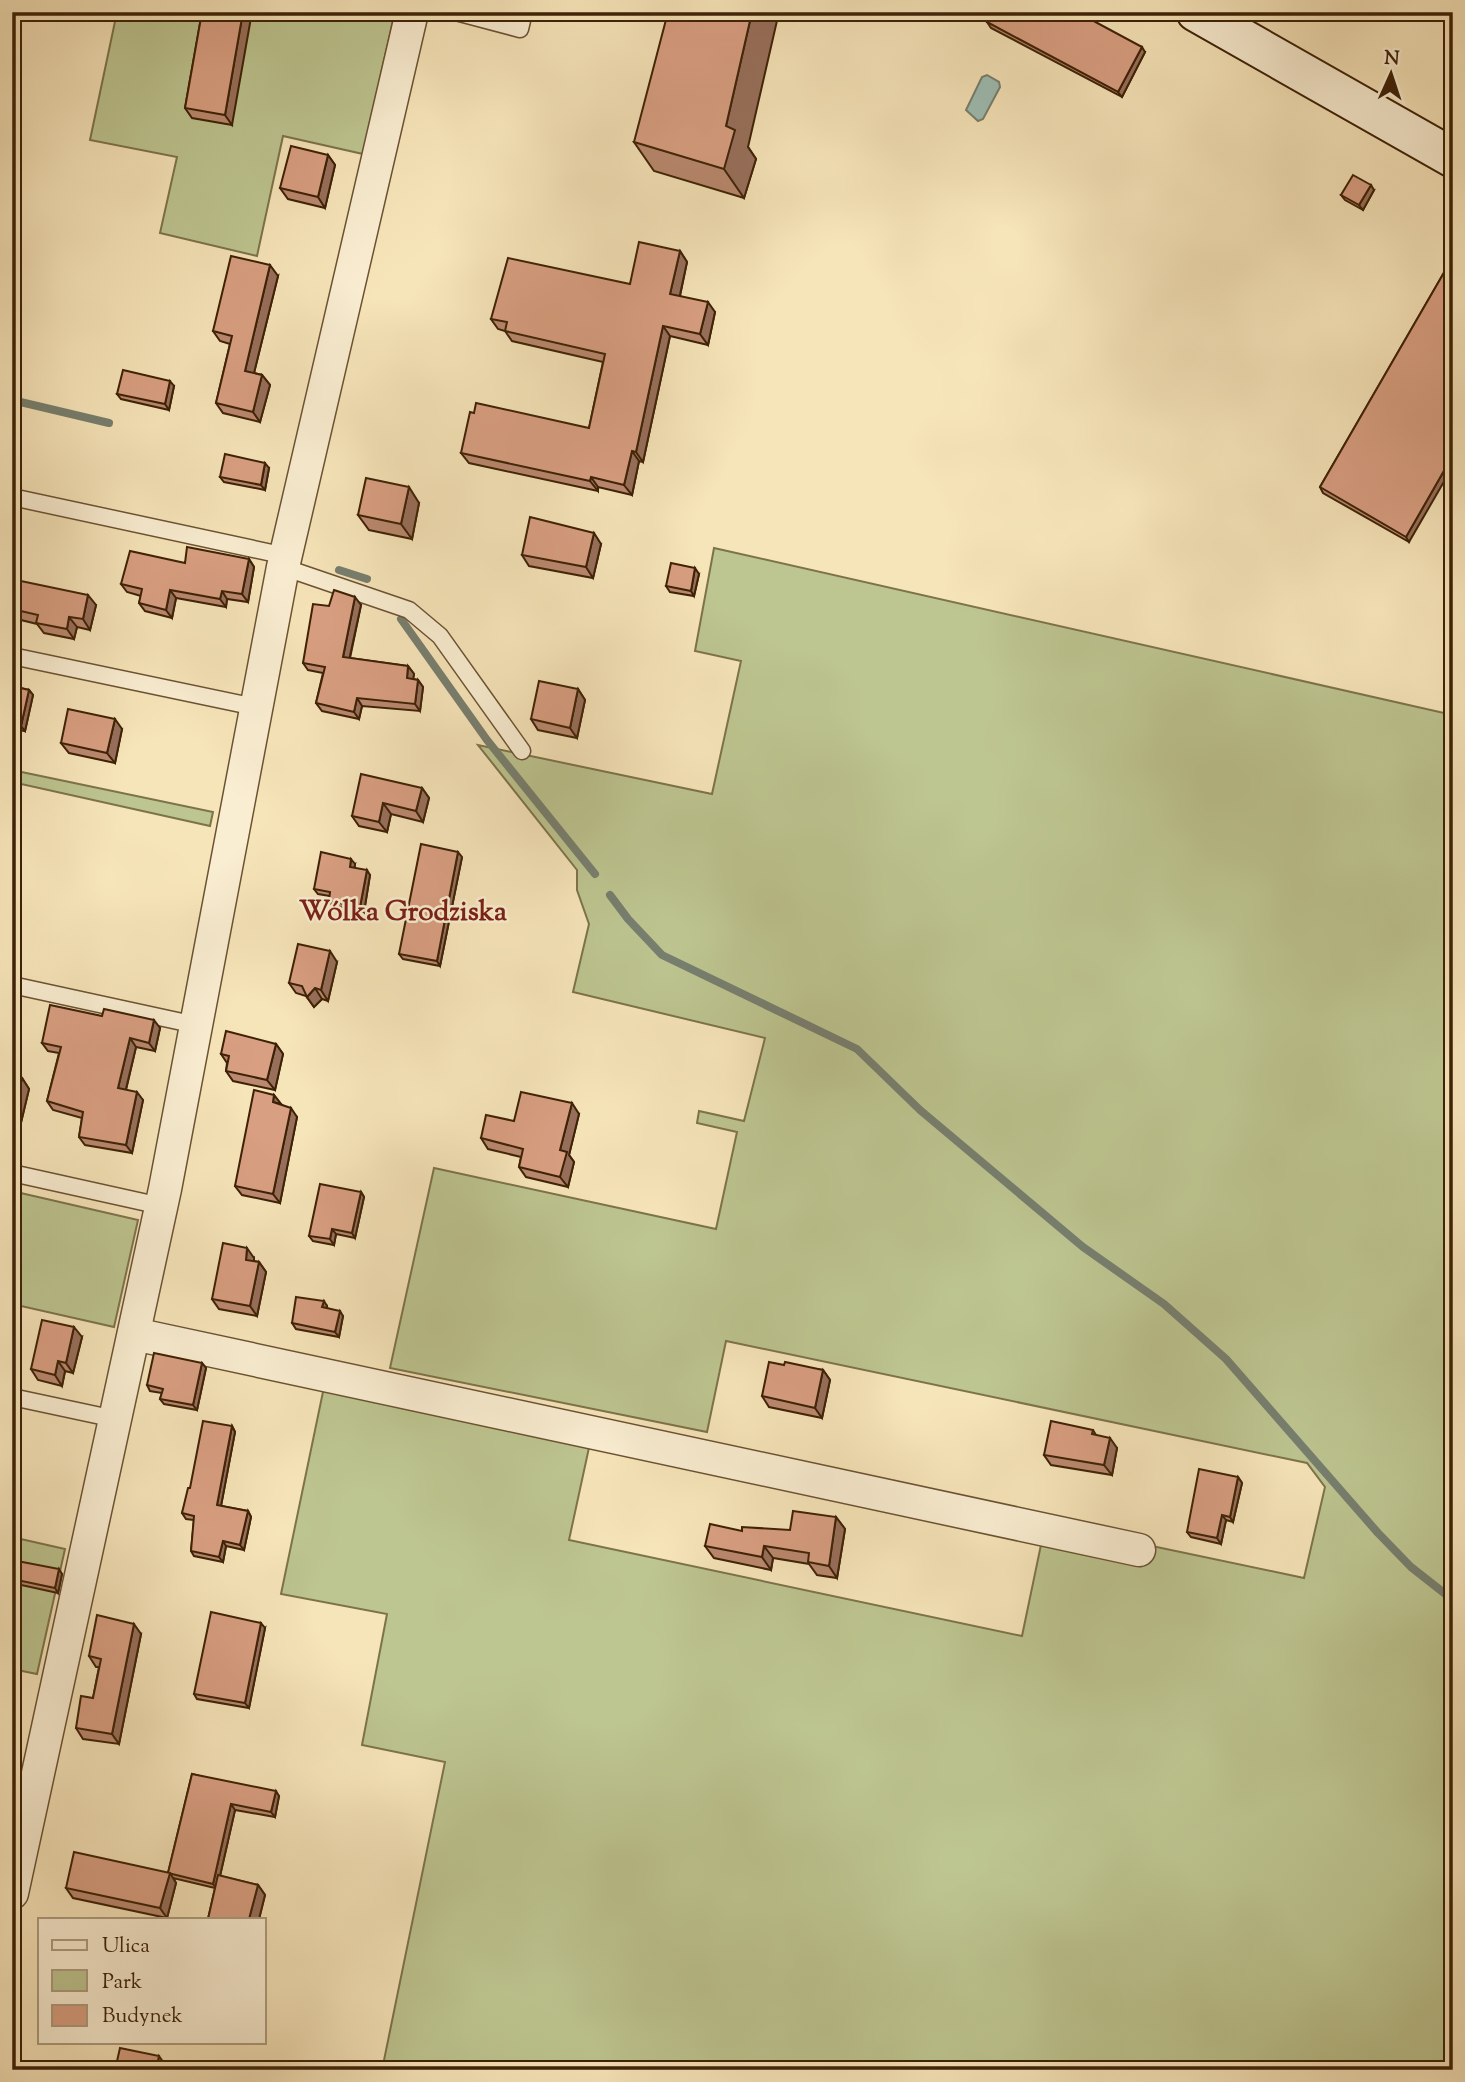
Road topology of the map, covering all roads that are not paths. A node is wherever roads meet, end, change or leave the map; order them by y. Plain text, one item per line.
1 (412, 12) edge
2 (456, 12) edge
3 (524, 12) edge
4 (1196, 12) edge
5 (1453, 158) edge
6 (12, 497) edge
7 (285, 561) junction
8 (12, 656) edge
9 (256, 706) junction
10 (522, 751) dead end
11 (12, 985) edge
12 (196, 1025) junction
13 (12, 1173) edge
14 (161, 1206) junction
15 (134, 1334) junction
16 (12, 1397) edge
17 (115, 1419) junction
18 (1139, 1550) dead end
19 (12, 1893) edge

1 - 7 street
2 - 3 lane
4 - 5 street
6 - 7 lane
7 - 9 street
7 - 10 lane
8 - 9 lane
9 - 12 street
11 - 12 lane
12 - 14 street
13 - 14 lane
14 - 15 street
15 - 17 street
15 - 18 street
16 - 17 lane
17 - 19 street

